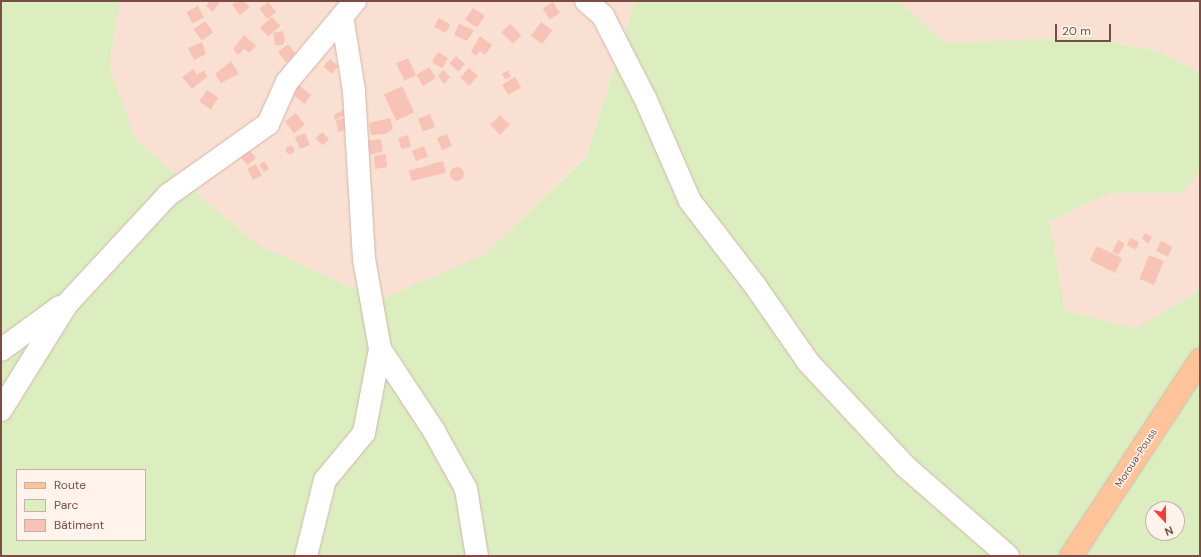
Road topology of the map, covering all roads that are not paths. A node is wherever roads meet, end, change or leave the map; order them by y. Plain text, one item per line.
1 (586, 1) edge
2 (348, 9) edge
3 (73, 298) junction
4 (380, 349) junction
5 (1, 350) edge
6 (1200, 360) edge
7 (1, 410) edge
8 (306, 556) edge
9 (477, 556) edge
10 (1008, 556) edge
11 (1071, 556) edge

1 - 10 street
2 - 3 street
2 - 4 street
3 - 5 street
3 - 7 street
4 - 8 street
4 - 9 street
6 - 11 main road, Moroua-Pouss

